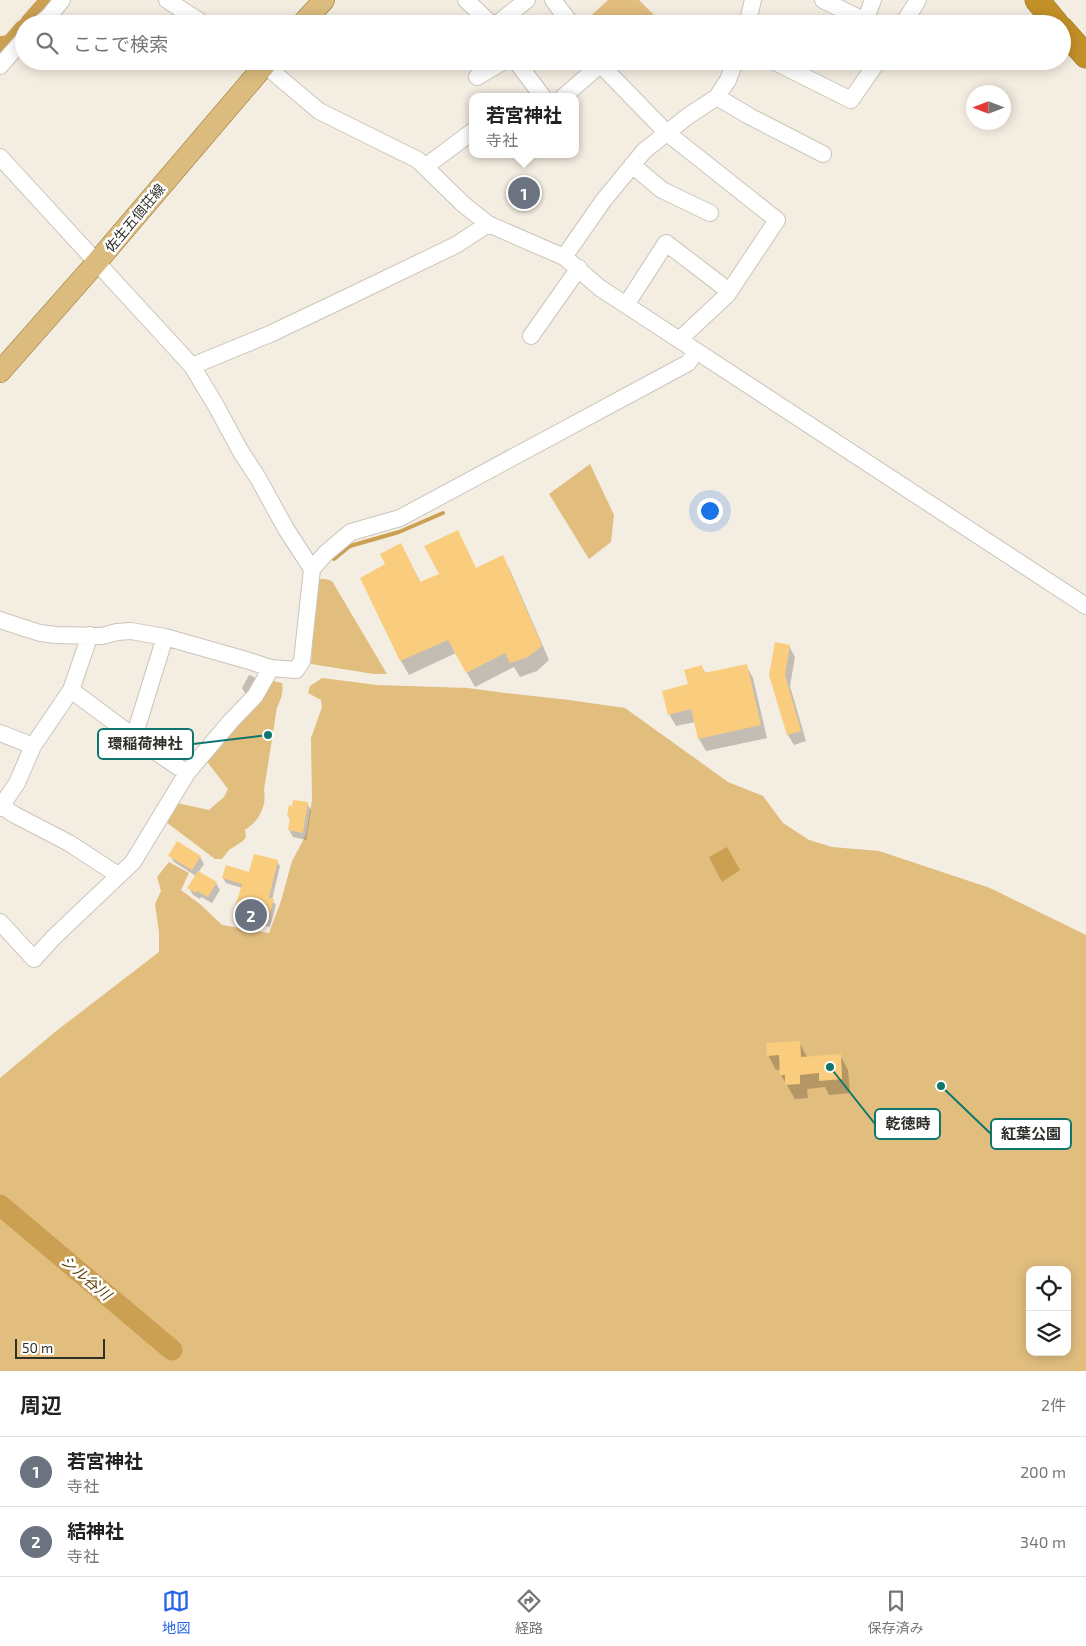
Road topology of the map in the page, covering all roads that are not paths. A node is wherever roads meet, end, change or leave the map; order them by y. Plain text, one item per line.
1 (62, 0) edge
2 (167, 0) edge
3 (324, 0) edge
4 (466, 0) edge
5 (527, 0) edge
6 (552, 0) edge
7 (753, 0) edge
8 (823, 0) edge
9 (874, 0) edge
10 (918, 0) edge
11 (1037, 0) edge
12 (50, 15) edge
13 (190, 15) edge
14 (310, 15) edge
15 (482, 15) edge
16 (508, 15) edge
17 (560, 15) edge
18 (749, 15) edge
19 (853, 15) edge
20 (868, 15) edge
21 (909, 15) edge
22 (1050, 15) edge
23 (1071, 39) edge
24 (15, 49) edge
25 (1086, 56) edge
26 (0, 66) edge
27 (258, 70) edge
28 (272, 70) edge
29 (489, 70) edge
30 (523, 70) edge
31 (592, 70) edge
32 (606, 70) edge
33 (732, 70) edge
34 (791, 70) edge
35 (872, 70) edge
36 (477, 77) dead end
37 (540, 93) edge
38 (567, 93) edge
39 (717, 97) junction
40 (666, 132) junction
41 (469, 133) edge
42 (823, 154) dead end
43 (0, 157) edge
44 (421, 163) junction
45 (632, 165) junction
46 (710, 213) dead end
47 (488, 224) junction
48 (564, 257) junction
49 (96, 263) junction
50 (579, 268) junction
51 (729, 291) junction
52 (626, 306) junction
53 (531, 336) dead end
54 (679, 340) junction
55 (696, 351) junction
56 (192, 366) junction
57 (0, 372) edge
58 (312, 569) junction
59 (1086, 606) edge
60 (0, 620) edge
61 (90, 636) junction
62 (165, 637) junction
63 (271, 668) junction
64 (71, 690) junction
65 (0, 733) edge
66 (134, 737) junction
67 (34, 746) junction
68 (187, 772) junction
69 (1, 807) edge
70 (118, 875) junction
71 (0, 922) edge

1 - 12 street
2 - 13 street
3 - 14 main road
4 - 15 street
5 - 16 street
6 - 17 street
7 - 18 street
8 - 19 street
9 - 20 street
10 - 21 street
11 - 22 highway
23 - 25 highway
24 - 26 street
27 - 49 main road, 佐生五個荘線
28 - 44 street
29 - 36 street
30 - 37 street
31 - 38 street
32 - 40 street
33 - 39 street
34 - 35 street
39 - 40 street
39 - 42 street
40 - 45 street
40 - 51 street
41 - 44 street
43 - 49 street
44 - 47 street
45 - 46 street
45 - 48 street
47 - 48 street
47 - 56 street
48 - 50 street
49 - 56 street
49 - 57 main road, 佐生五個荘線
50 - 52 street
50 - 53 street
51 - 52 street
51 - 54 street
52 - 54 street
54 - 55 street
55 - 58 street
55 - 59 street
56 - 58 street
58 - 63 street
60 - 61 street
61 - 62 street
61 - 64 street
62 - 63 street
62 - 66 street
63 - 68 street
64 - 66 street
64 - 67 street
65 - 67 street
66 - 68 street
67 - 69 street
68 - 70 street
69 - 70 street
70 - 71 street

